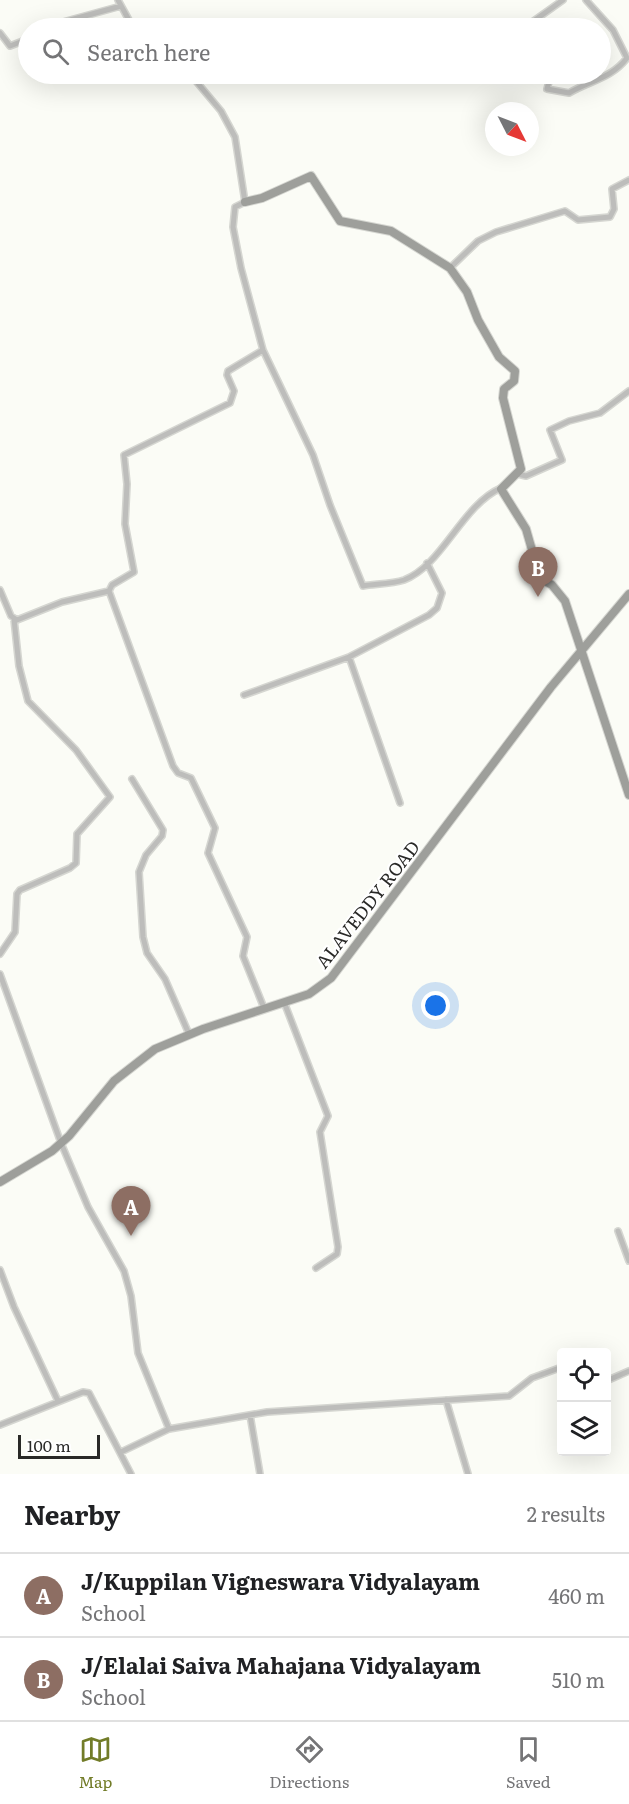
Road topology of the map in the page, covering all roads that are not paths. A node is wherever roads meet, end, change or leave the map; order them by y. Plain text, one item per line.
1 (118, 0) edge
2 (562, 0) edge
3 (586, 0) edge
4 (121, 6) junction
5 (78, 18) edge
6 (128, 18) edge
7 (538, 18) edge
8 (602, 18) edge
9 (611, 28) edge
10 (0, 33) edge
11 (18, 43) edge
12 (611, 73) edge
13 (198, 84) edge
14 (548, 84) edge
15 (589, 84) edge
16 (629, 180) edge
17 (245, 202) junction
18 (450, 268) junction
19 (263, 350) junction
20 (629, 391) edge
21 (518, 474) junction
22 (501, 488) junction
23 (427, 563) junction
24 (0, 590) edge
25 (109, 591) junction
26 (629, 594) edge
27 (14, 619) junction
28 (580, 653) junction
29 (349, 657) junction
30 (244, 695) dead end
31 (132, 779) dead end
32 (629, 795) edge
33 (400, 803) dead end
34 (0, 954) edge
35 (0, 974) edge
36 (284, 1002) junction
37 (264, 1008) junction
38 (189, 1034) junction
39 (61, 1143) junction
40 (0, 1182) edge
41 (618, 1231) dead end
42 (629, 1261) edge
43 (316, 1268) dead end
44 (0, 1270) edge
45 (557, 1369) edge
46 (629, 1371) edge
47 (611, 1379) edge
48 (446, 1400) junction
49 (58, 1401) junction
50 (250, 1415) junction
51 (0, 1425) edge
52 (169, 1429) junction
53 (122, 1452) junction
54 (131, 1474) edge
55 (260, 1474) edge
56 (468, 1474) edge

1 - 4 street
2 - 7 street
3 - 8 street
4 - 5 street
4 - 6 street
9 - 12 street
10 - 11 street
13 - 17 street
14 - 15 street
16 - 18 street
17 - 18 street
17 - 19 street
18 - 21 street
19 - 23 street
19 - 25 street
20 - 21 street
21 - 22 street
22 - 23 street
22 - 28 street
23 - 29 street
24 - 27 street
25 - 27 street
25 - 37 street
26 - 28 street, ALAVEDDY ROAD
27 - 34 street
28 - 32 street
28 - 36 street, ALAVEDDY ROAD
29 - 30 street
29 - 33 street
31 - 38 street
35 - 39 street
36 - 37 street, ALAVEDDY ROAD
36 - 43 street
37 - 38 street, ALAVEDDY ROAD
38 - 39 street, ALAVEDDY ROAD
39 - 40 street, ALAVEDDY ROAD
39 - 52 street
41 - 42 street
44 - 49 street
45 - 48 street
46 - 47 street
48 - 50 street
48 - 56 street
49 - 51 street
49 - 53 street
50 - 52 street
50 - 55 street
52 - 53 street
53 - 54 street

